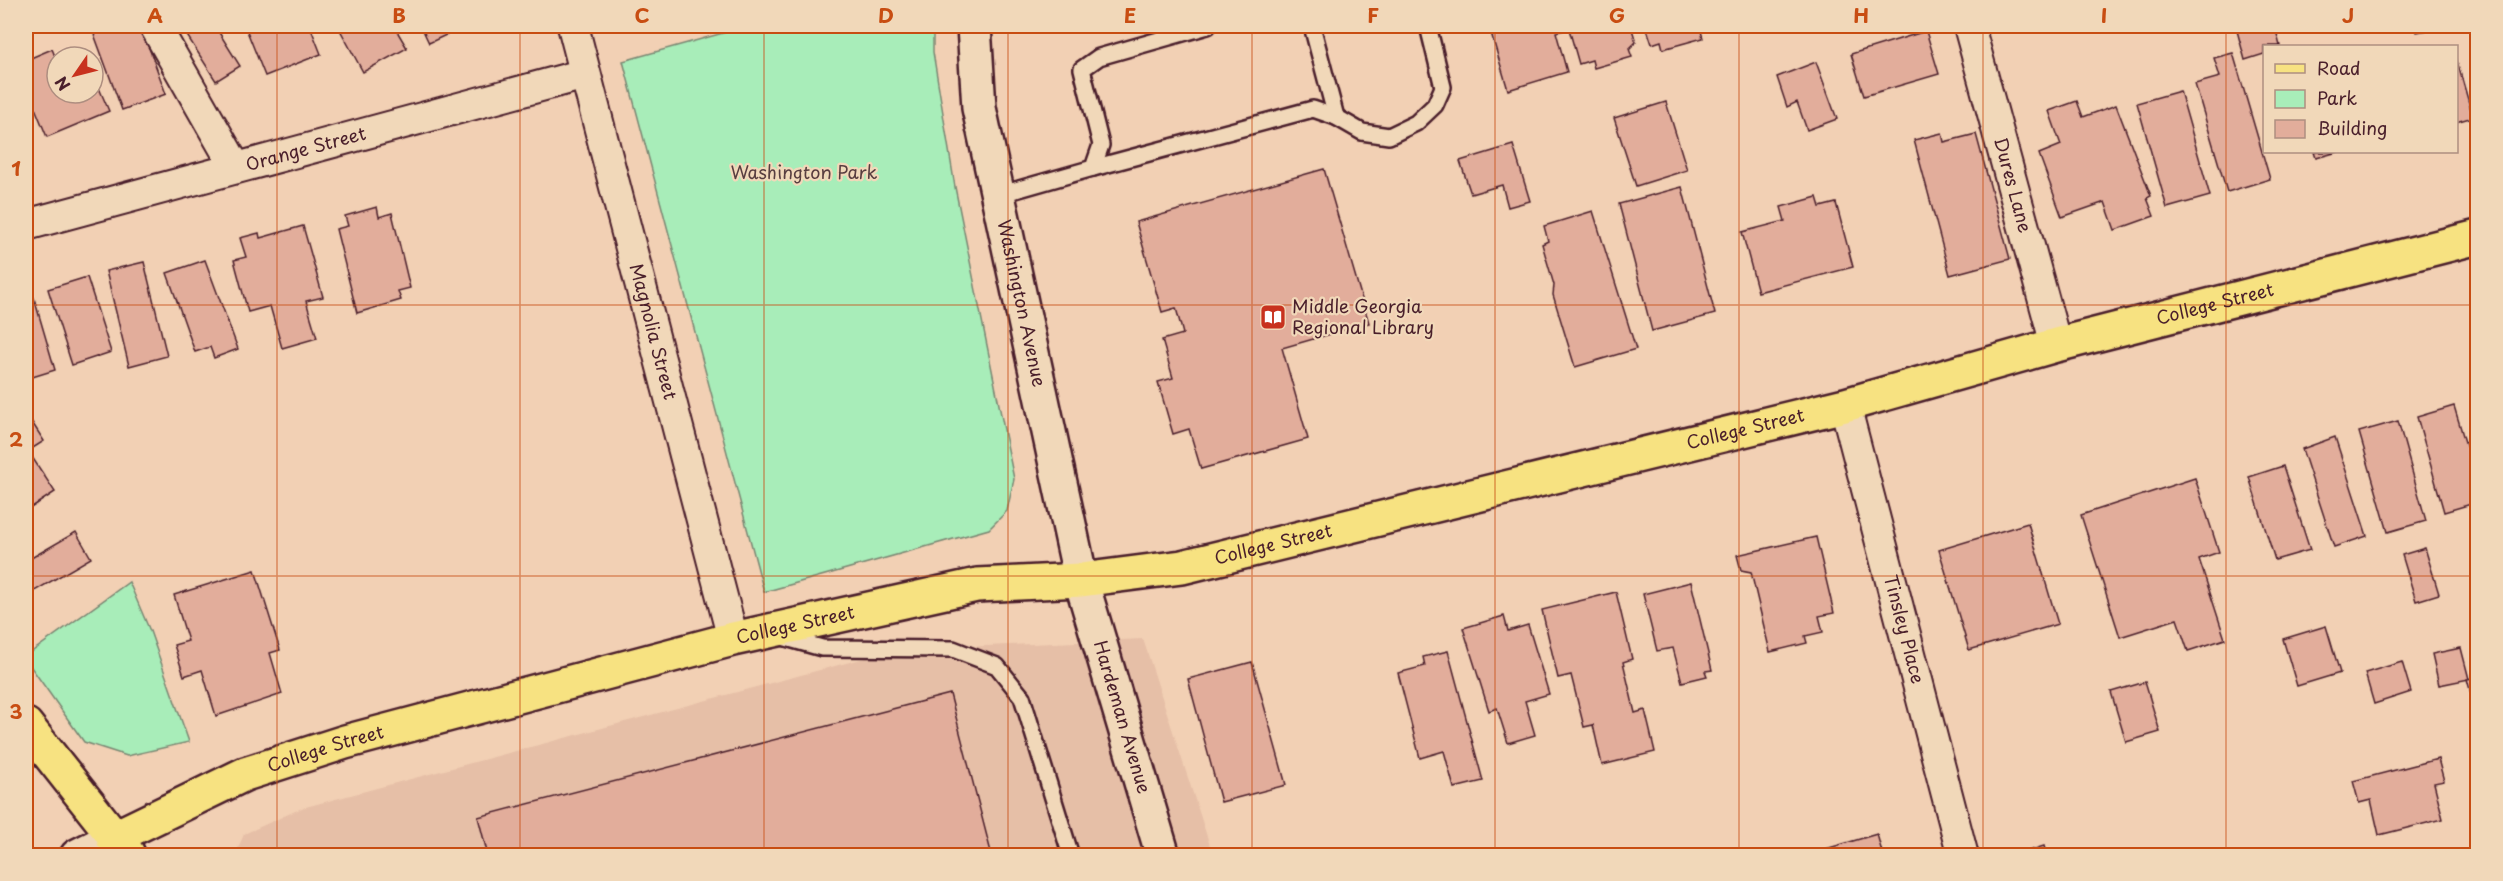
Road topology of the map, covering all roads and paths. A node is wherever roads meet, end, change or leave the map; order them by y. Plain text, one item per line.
1 (155, 26) edge
2 (573, 26) edge
3 (974, 26) edge
4 (1208, 26) edge
5 (1312, 26) edge
6 (1428, 26) edge
7 (1969, 26) edge
8 (585, 74) junction
9 (1336, 117) junction
10 (236, 168) junction
11 (1093, 168) junction
12 (998, 195) junction
13 (26, 225) edge
14 (2478, 237) edge
15 (2056, 345) junction
16 (1845, 405) junction
17 (1081, 580) junction
18 (764, 632) junction
19 (733, 639) junction
20 (26, 725) edge
21 (121, 847) edge
22 (77, 855) edge
23 (1071, 855) edge
24 (1163, 855) edge
25 (1964, 855) edge

1 - 10 street
2 - 8 street, Magnolia Street
3 - 12 street, Washington Avenue
4 - 11 lane
5 - 9 lane
6 - 9 lane
7 - 15 street, Dures Lane
8 - 10 street, Orange Street
8 - 19 street, Magnolia Street
9 - 11 lane
10 - 13 street, Orange Street
11 - 12 lane
12 - 17 street, Washington Avenue
14 - 15 main road, College Street
15 - 16 main road, College Street
16 - 17 main road, College Street
16 - 25 street, Tinsley Place
17 - 18 main road, College Street
17 - 24 street, Hardeman Avenue
18 - 19 main road, College Street
18 - 23 lane
19 - 21 main road, College Street
20 - 21 main road
21 - 22 street, College Street

